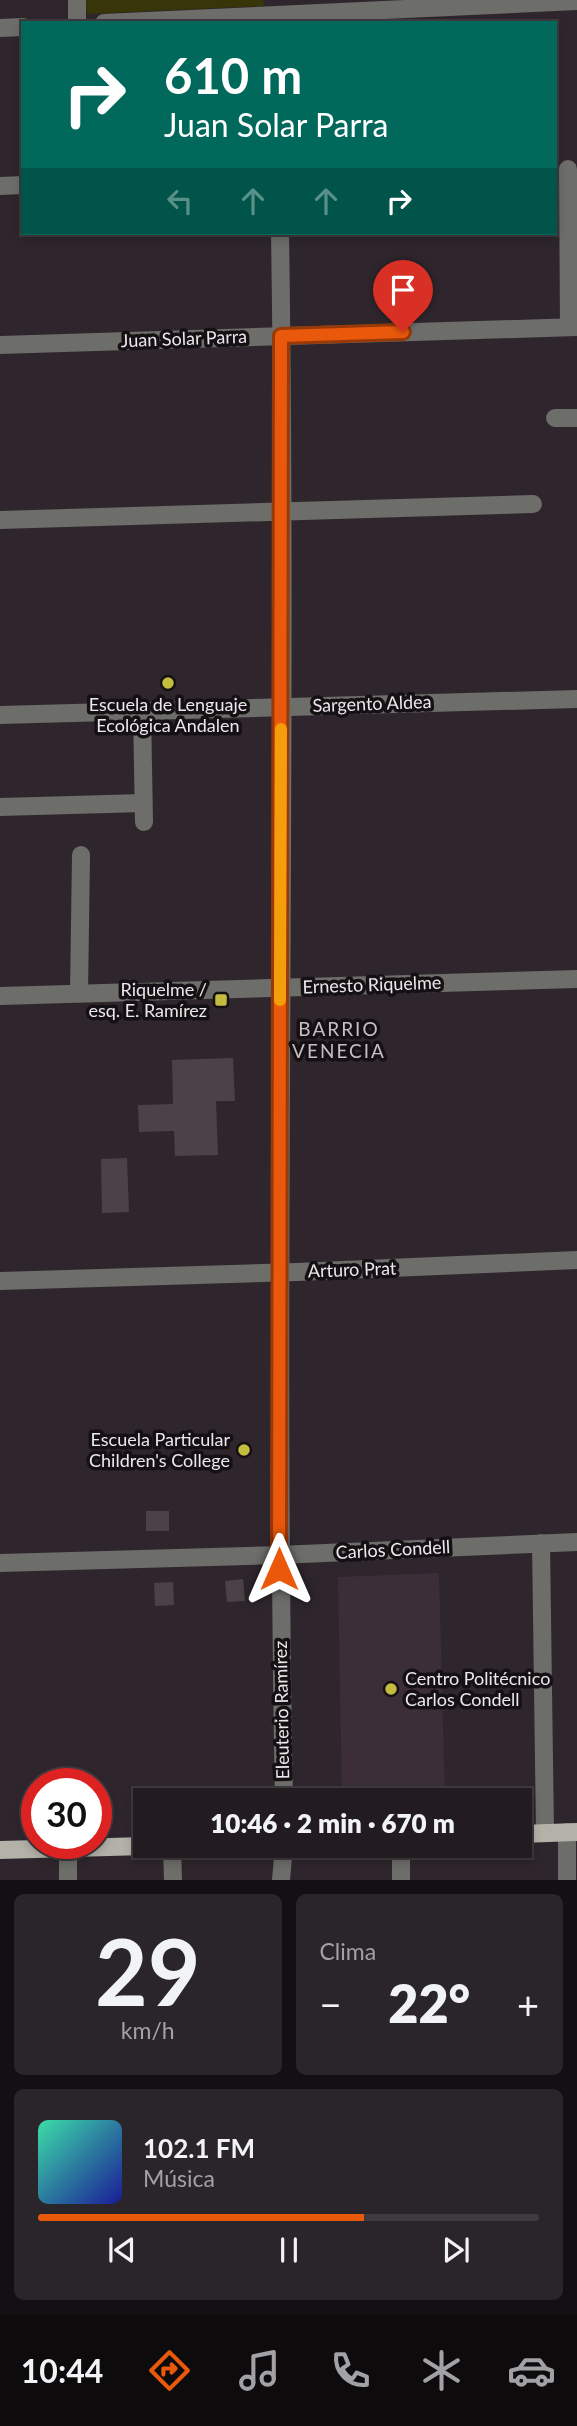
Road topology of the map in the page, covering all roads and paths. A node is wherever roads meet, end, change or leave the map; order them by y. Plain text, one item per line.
1 (77, 0) edge
2 (577, 1) edge
3 (397, 4) edge
4 (276, 12) edge
5 (77, 21) edge
6 (135, 21) edge
7 (21, 27) edge
8 (0, 28) edge
9 (566, 169) edge
10 (21, 185) edge
11 (0, 186) edge
12 (280, 235) edge
13 (573, 327) edge
14 (281, 336) junction
15 (0, 345) edge
16 (555, 418) dead end
17 (577, 418) edge
18 (533, 505) dead end
19 (281, 512) junction
20 (0, 520) edge
21 (577, 699) edge
22 (281, 707) junction
23 (142, 711) junction
24 (0, 715) edge
25 (143, 803) junction
26 (0, 807) edge
27 (144, 822) dead end
28 (81, 855) dead end
29 (577, 979) edge
30 (280, 988) junction
31 (79, 994) junction
32 (0, 996) edge
33 (577, 1260) edge
34 (279, 1273) junction
35 (0, 1281) edge
36 (577, 1542) edge
37 (541, 1543) junction
38 (279, 1555) junction
39 (0, 1563) edge
40 (284, 1788) edge
41 (572, 1832) edge
42 (545, 1833) junction
43 (532, 1834) edge
44 (133, 1846) edge
45 (112, 1847) edge
46 (21, 1849) edge
47 (0, 1850) edge
48 (172, 1858) edge
49 (283, 1858) edge
50 (401, 1858) edge
51 (68, 1859) edge
52 (68, 1880) edge
53 (173, 1880) edge
54 (281, 1880) edge
55 (401, 1880) edge
56 (567, 1880) edge

1 - 5 street
2 - 3 street
3 - 4 street
4 - 6 street
7 - 8 street
9 - 13 street
10 - 11 street
12 - 14 street, Eleuterio Ramírez
13 - 14 street, Juan Solar Parra
14 - 15 street, Juan Solar Parra
14 - 19 street, Eleuterio Ramírez
16 - 17 street
18 - 19 street
19 - 20 street
19 - 22 street, Eleuterio Ramírez
21 - 22 street, Sargento Aldea
22 - 23 street, Sargento Aldea
22 - 30 street, Eleuterio Ramírez
23 - 24 street, Sargento Aldea
23 - 25 street
25 - 26 street
25 - 27 street
28 - 31 street
29 - 30 street, Ernesto Riquelme
30 - 31 street, Ernesto Riquelme
30 - 34 street, Eleuterio Ramírez
31 - 32 street, Ernesto Riquelme
33 - 34 street, Arturo Prat
34 - 35 street, Arturo Prat
34 - 38 street, Eleuterio Ramírez
36 - 37 street, Carlos Condell
37 - 38 street, Carlos Condell
37 - 42 street
38 - 39 street, Carlos Condell
38 - 40 street, Eleuterio Ramírez
41 - 42 main road
41 - 56 street
42 - 43 main road
44 - 45 main road
46 - 47 main road
48 - 53 street
49 - 54 street
50 - 55 street
51 - 52 street

